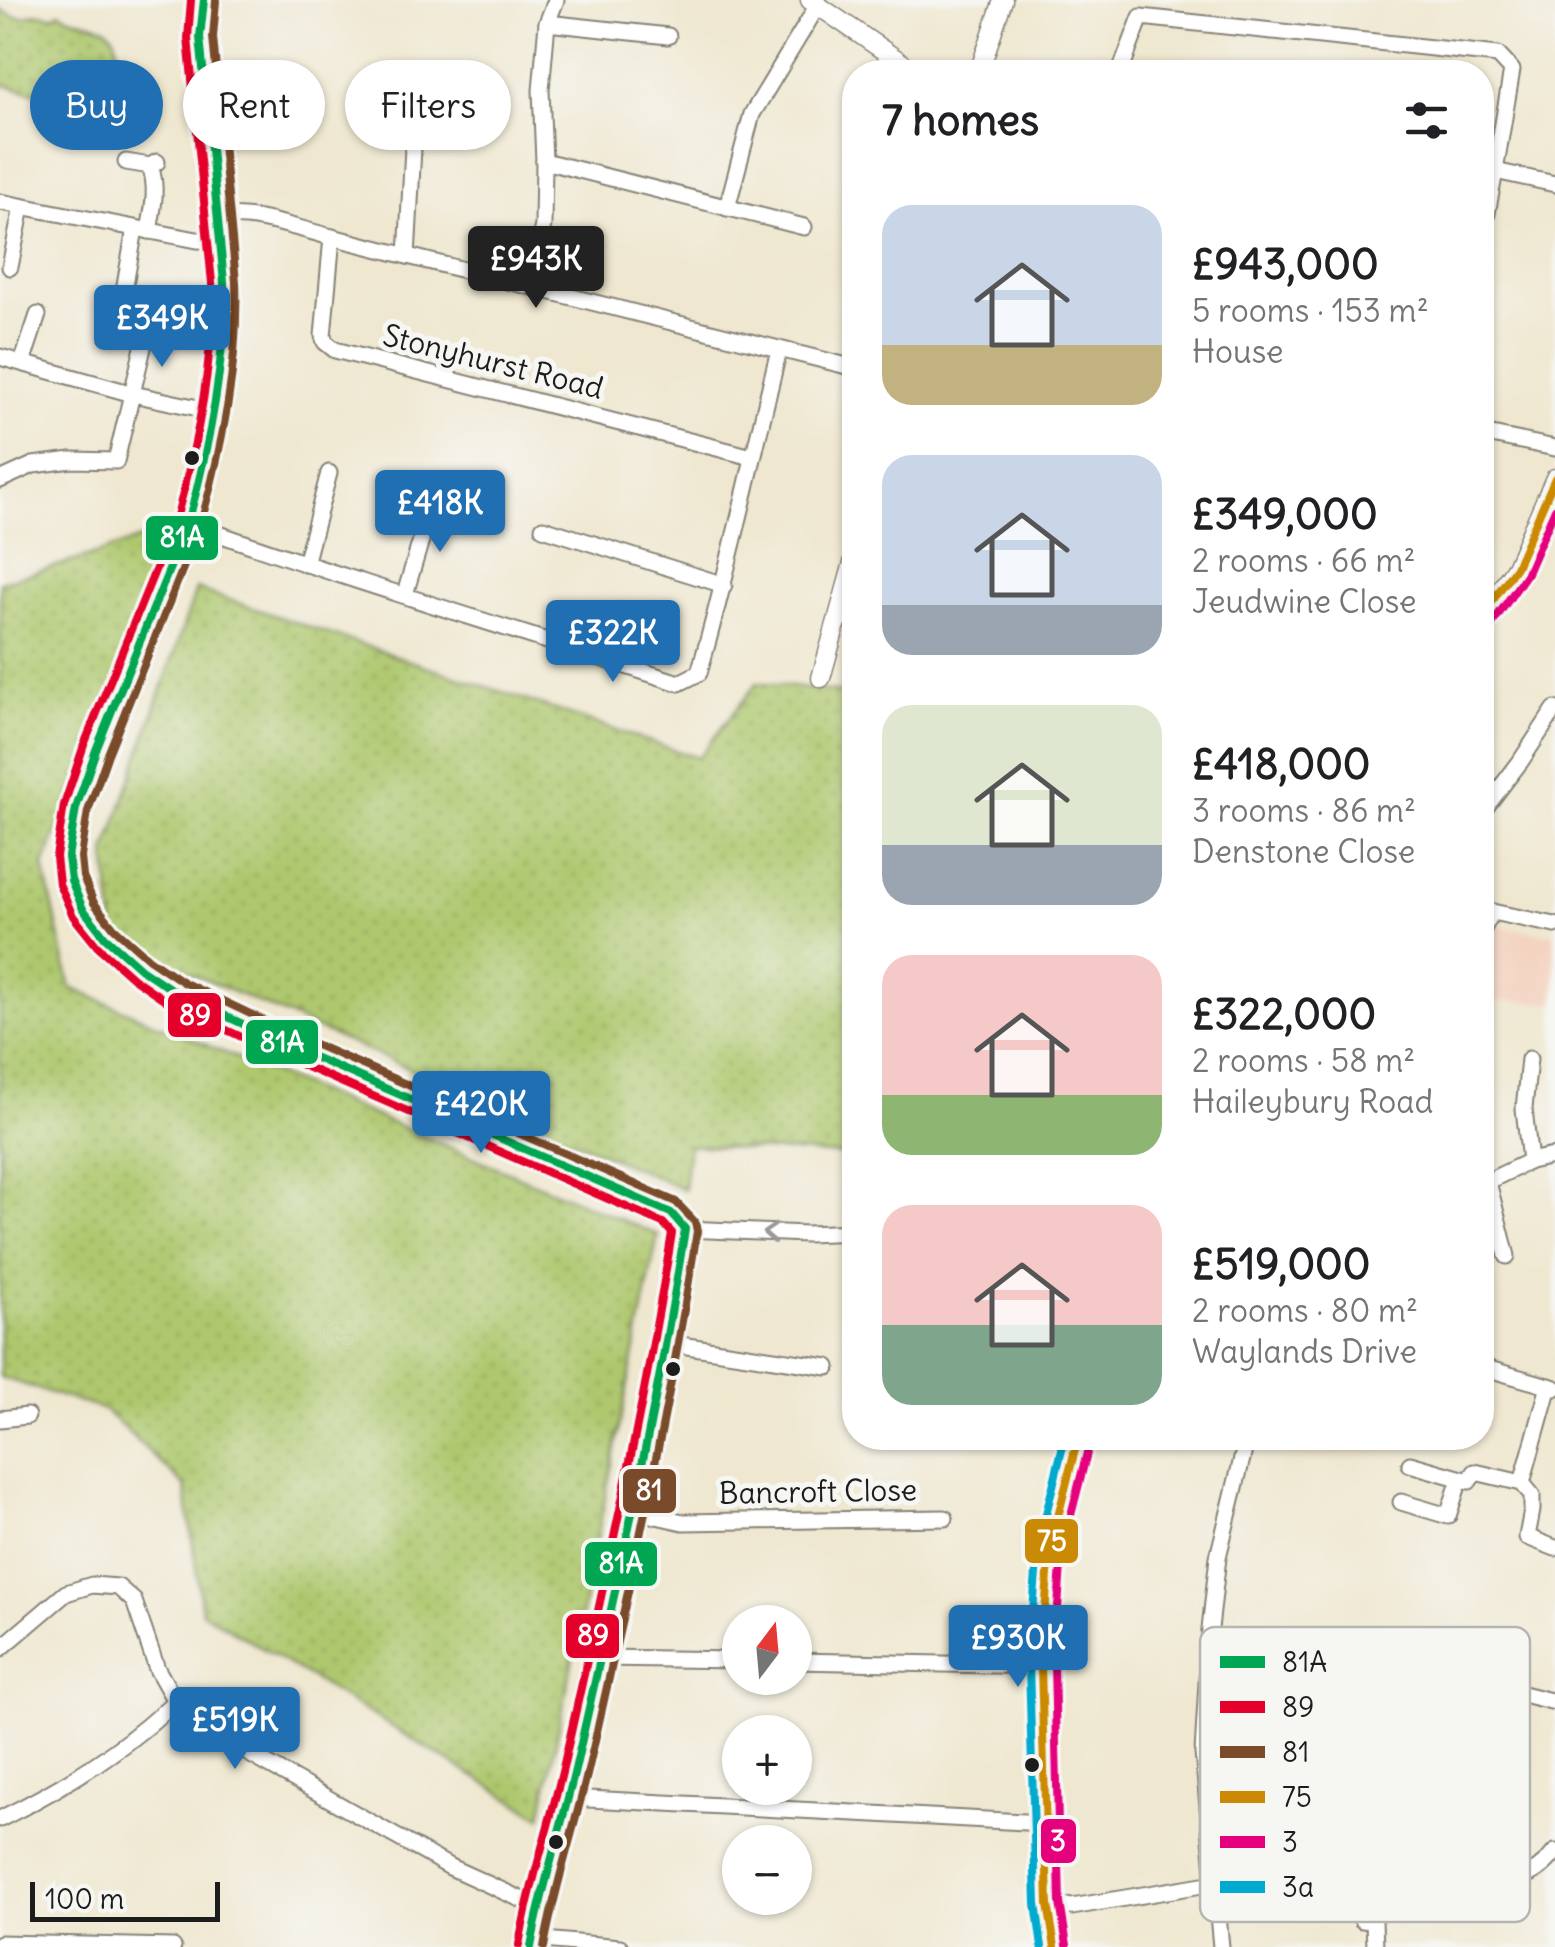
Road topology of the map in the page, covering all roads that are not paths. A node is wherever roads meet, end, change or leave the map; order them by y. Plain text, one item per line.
1 (204, 0) edge
2 (556, 0) edge
3 (1002, 0) edge
4 (814, 3) edge
5 (547, 23) junction
6 (668, 36) dead end
7 (897, 60) edge
8 (983, 60) edge
9 (1125, 60) edge
10 (1494, 149) edge
11 (413, 150) edge
12 (544, 161) junction
13 (126, 162) dead end
14 (1494, 172) edge
15 (1555, 184) edge
16 (0, 202) edge
17 (22, 207) junction
18 (727, 208) junction
19 (217, 218) junction
20 (804, 227) dead end
21 (142, 230) junction
22 (332, 237) junction
23 (220, 241) junction
24 (407, 256) junction
25 (10, 267) dead end
26 (530, 286) junction
27 (121, 307) dead end
28 (38, 315) dead end
29 (146, 335) dead end
30 (779, 350) junction
31 (0, 357) edge
32 (22, 363) junction
33 (842, 365) edge
34 (133, 394) junction
35 (212, 412) junction
36 (1494, 435) edge
37 (1555, 448) edge
38 (752, 457) junction
39 (330, 473) dead end
40 (1555, 478) edge
41 (0, 480) edge
42 (432, 503) dead end
43 (188, 523) junction
44 (544, 528) dead end
45 (304, 564) junction
46 (724, 585) junction
47 (406, 594) junction
48 (1494, 600) edge
49 (842, 630) edge
50 (821, 678) dead end
51 (1555, 709) edge
52 (1494, 796) edge
53 (1494, 911) edge
54 (1555, 925) edge
55 (1528, 1058) dead end
56 (1553, 1156) edge
57 (1530, 1161) junction
58 (1494, 1179) edge
59 (1494, 1213) edge
60 (684, 1229) junction
61 (842, 1233) edge
62 (1507, 1256) dead end
63 (668, 1342) junction
64 (828, 1367) dead end
65 (1494, 1370) edge
66 (1552, 1387) edge
67 (28, 1416) dead end
68 (0, 1419) edge
69 (1075, 1450) edge
70 (1245, 1450) edge
71 (1410, 1464) dead end
72 (1460, 1479) junction
73 (1522, 1483) junction
74 (1402, 1502) dead end
75 (634, 1511) junction
76 (946, 1518) dead end
77 (1555, 1548) edge
78 (1210, 1627) edge
79 (0, 1649) edge
80 (600, 1658) junction
81 (722, 1660) edge
82 (812, 1661) edge
83 (1041, 1666) junction
84 (1530, 1696) edge
85 (175, 1701) junction
86 (1555, 1702) edge
87 (570, 1798) junction
88 (0, 1819) edge
89 (1046, 1823) junction
90 (1555, 1852) edge
91 (1530, 1876) edge
92 (1200, 1885) edge
93 (1048, 1904) junction
94 (538, 1907) junction
95 (1219, 1922) edge
96 (0, 1942) edge
97 (532, 1943) edge
98 (173, 1947) edge
99 (620, 1947) edge
100 (1055, 1947) edge
101 (1221, 1947) edge

1 - 19 street
2 - 5 street
3 - 8 street
4 - 7 street
4 - 18 street
5 - 6 street
5 - 12 street
9 - 10 street
11 - 24 street
12 - 18 street
12 - 26 street
13 - 21 street
14 - 15 street
16 - 17 street
17 - 21 street
17 - 25 street
18 - 20 street
19 - 22 street
19 - 23 street
21 - 23 street
21 - 27 street
22 - 24 street
22 - 38 street, Stonyhurst Road
23 - 35 street
24 - 26 street
26 - 30 street
28 - 32 street
29 - 34 street
30 - 33 street
30 - 38 street
31 - 32 street
32 - 34 street
34 - 35 street
34 - 41 street
35 - 43 street
36 - 37 street
38 - 46 street
39 - 45 street
40 - 48 street
42 - 47 street
43 - 45 street
43 - 60 street
44 - 46 street
45 - 47 street
46 - 47 street
49 - 50 street
51 - 52 street
53 - 54 street
55 - 57 street
56 - 57 street
57 - 58 street
59 - 62 street
61 -> 60 street
60 - 63 street
63 - 64 street
63 - 75 street
65 - 66 street
66 - 73 street
67 - 68 street
69 - 83 street
70 - 78 street
71 - 72 street
72 - 73 street
72 - 74 street
73 - 77 street
75 - 76 street, Bancroft Close
75 - 80 street
79 - 85 street
80 - 81 street
80 - 87 street
82 - 83 street
83 - 89 street
84 - 86 street
85 - 88 street
85 - 94 street
87 - 89 street
87 - 94 street
89 - 93 street
90 - 91 street
92 - 93 street
93 - 100 street
94 - 97 street
95 - 101 street
96 - 98 street
97 - 99 street

